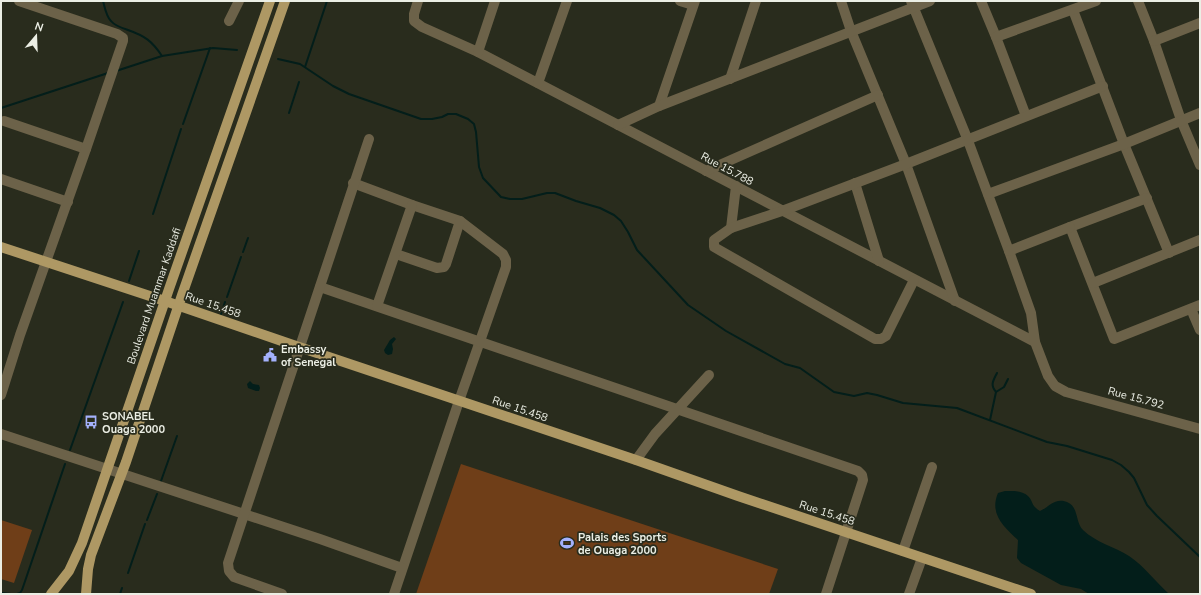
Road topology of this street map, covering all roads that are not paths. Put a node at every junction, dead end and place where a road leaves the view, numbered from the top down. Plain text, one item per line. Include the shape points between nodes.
1 (18, 1) edge
2 (239, 1) edge
3 (270, 1) edge
4 (285, 1) edge
5 (418, 1) edge
6 (496, 1) edge
7 (566, 1) edge
8 (680, 1) edge
9 (756, 1) edge
10 (840, 1) edge
11 (930, 1) edge
12 (981, 1) edge
13 (1096, 1) edge
14 (1138, 1) edge
15 (694, 3) edge
16 (912, 4) edge
17 (1073, 10) junction
18 (229, 20) dead end
19 (1200, 23) edge
20 (851, 31) junction
21 (996, 37) junction
22 (1154, 41) junction
23 (478, 52) junction
24 (730, 79) junction
25 (538, 83) junction
26 (1103, 86) junction
27 (878, 95) junction
28 (659, 106) junction
29 (1200, 113) edge
30 (1026, 116) junction
31 (1181, 120) junction
32 (4, 121) dead end
33 (618, 125) junction
34 (968, 138) junction
35 (369, 139) dead end
36 (1124, 144) junction
37 (86, 149) junction
38 (906, 164) junction
39 (1200, 165) edge
40 (706, 171) junction
41 (1, 179) edge
42 (353, 183) junction
43 (855, 183) junction
44 (736, 186) junction
45 (988, 194) junction
46 (1147, 198) junction
47 (68, 202) junction
48 (412, 205) junction
49 (782, 211) junction
50 (460, 221) junction
51 (1070, 227) junction
52 (731, 228) junction
53 (1200, 240) edge
54 (1, 247) edge
55 (1009, 251) junction
56 (1169, 253) junction
57 (396, 254) junction
58 (879, 261) junction
59 (46, 262) junction
60 (914, 280) junction
61 (1093, 283) junction
62 (320, 287) junction
63 (165, 301) junction
64 (955, 301) junction
65 (178, 306) junction
66 (378, 306) junction
67 (1196, 307) edge
68 (1200, 330) edge
69 (480, 341) junction
70 (1035, 342) junction
71 (299, 347) junction
72 (709, 375) dead end
73 (1, 395) edge
74 (459, 401) junction
75 (677, 408) junction
76 (1200, 429) edge
77 (1, 434) edge
78 (636, 460) junction
79 (932, 467) dead end
80 (107, 469) junction
81 (121, 474) junction
82 (244, 513) junction
83 (846, 532) junction
84 (903, 552) junction
85 (922, 558) junction
86 (402, 568) junction
87 (51, 594) edge
88 (86, 594) edge
89 (282, 594) edge
90 (394, 594) edge
91 (826, 594) edge
92 (909, 594) edge
93 (1031, 594) edge

1 - 37 street via 116,34 123,39
2 - 18 street
3 - 63 main road, Boulevard Muammar Kaddafi
4 - 65 main road
5 - 23 street, Rue 15.788 via 414,21
6 - 23 street
7 - 25 street
8 - 15 street
9 - 24 street
10 - 20 street
11 - 16 street
12 - 21 street
13 - 17 street
14 - 22 street
15 - 28 street
16 - 20 street
16 - 34 street
17 - 21 street
17 - 26 street
19 - 22 street
20 - 24 street
20 - 27 street
21 - 30 street
22 - 31 street
23 - 25 street, Rue 15.788
24 - 28 street
25 - 33 street, Rue 15.788
26 - 30 street
26 - 36 street
27 - 38 street
27 - 40 street
28 - 33 street
29 - 31 street
30 - 34 street
31 - 36 street
31 - 39 street
32 - 37 street
33 - 40 street, Rue 15.788
34 - 38 street
34 - 45 street
35 - 42 street
36 - 45 street
36 - 46 street
37 - 47 street
38 - 43 street
38 - 64 street
40 - 44 street, Rue 15.788
41 - 47 street
42 - 48 street
42 - 62 street
43 - 49 street
43 - 58 street
44 - 49 street, Rue 15.788
44 - 52 street
45 - 55 street
46 - 51 street
46 - 56 street
47 - 59 street
48 - 50 street
48 - 57 street
49 - 52 street
49 - 58 street, Rue 15.788
50 - 57 street via 444,267 437,268
50 - 69 street via 503,254 506,260 506,268
51 - 55 street
51 - 61 street
52 - 60 street via 714,240 714,248 874,339 886,336
53 - 56 street
54 - 59 main road, Rue 15.458
55 - 70 street via 1031,313
56 - 61 street
57 - 66 street
58 - 60 street, Rue 15.788
59 - 63 main road, Rue 15.458
59 - 73 street
60 - 64 street, Rue 15.788
61 - 67 street via 1114,339
62 - 66 street
62 - 71 street
63 - 65 main road, Rue 15.458
63 - 80 main road, Boulevard Muammar Kaddafi
64 - 70 street, Rue 15.788
65 - 71 main road, Rue 15.458
65 - 81 main road
66 - 69 street
67 - 68 street
69 - 74 street
69 - 75 street
70 - 76 street, Rue 15.792 via 1048,376 1055,386 1066,392
71 - 74 main road, Rue 15.458
71 - 82 street
72 - 75 street
74 - 78 main road, Rue 15.458
74 - 86 street
75 - 78 street
75 - 83 street via 858,471 863,480
77 - 80 street
78 - 83 main road, Rue 15.458
79 - 84 street
80 - 81 street
80 - 87 main road, Boulevard Muammar Kaddafi via 75,561
81 - 82 street
81 - 88 main road via 91,555
82 - 86 street
82 - 89 street via 228,563 229,571 234,577
83 - 84 main road, Rue 15.458
83 - 91 street
84 - 85 main road, Rue 15.458
85 - 92 street
85 - 93 main road, Rue 15.458
86 - 90 street

